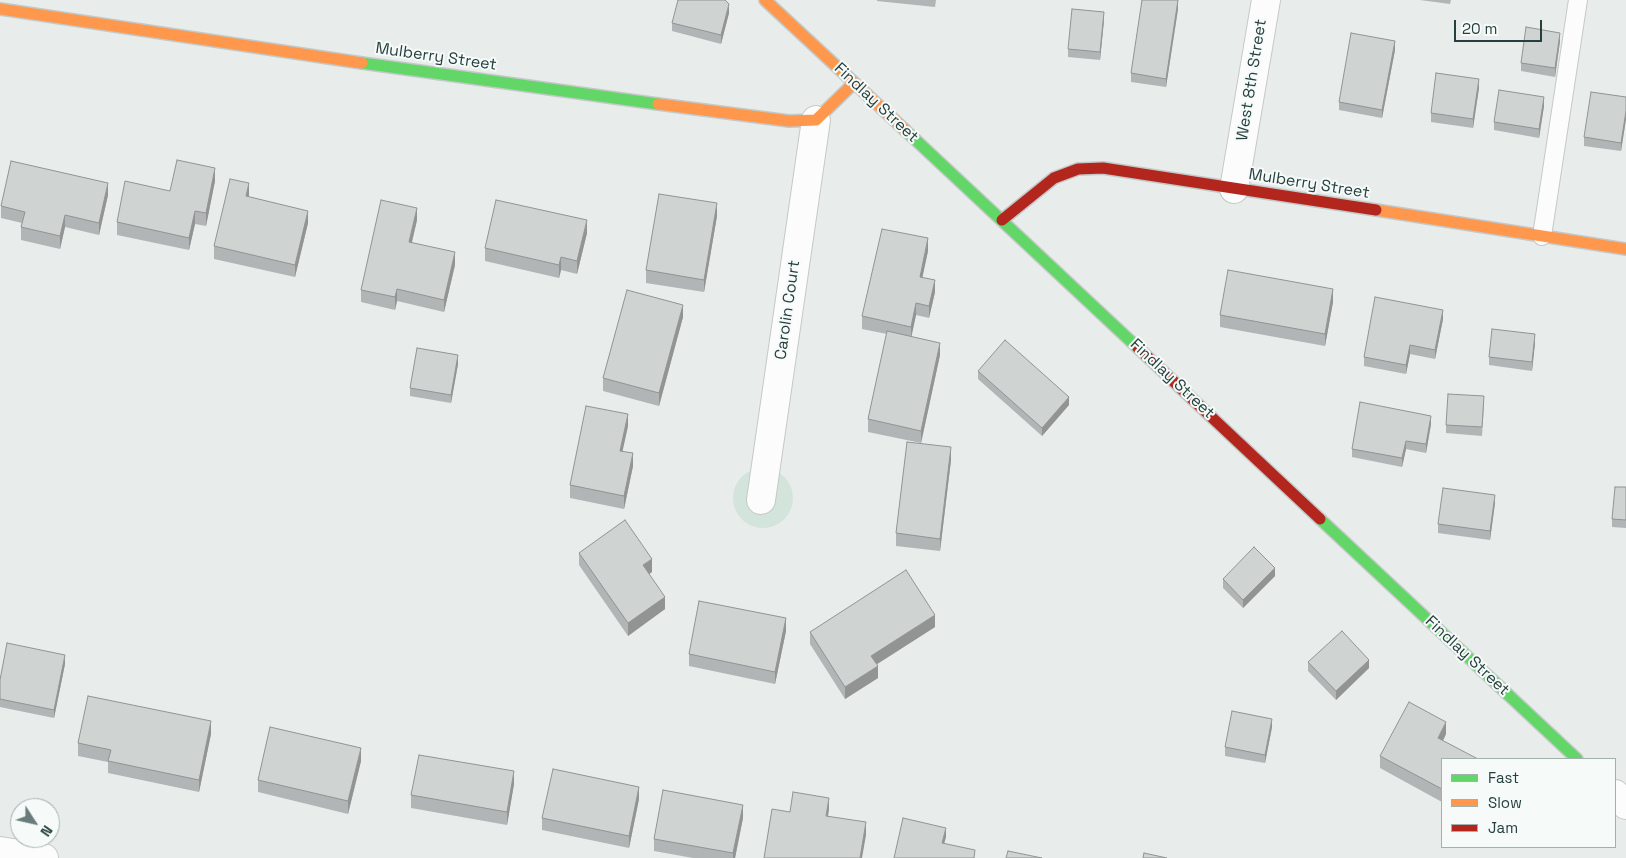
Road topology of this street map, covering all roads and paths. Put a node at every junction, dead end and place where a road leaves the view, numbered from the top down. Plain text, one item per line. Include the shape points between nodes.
1 (765, 0) edge
2 (1266, 0) edge
3 (1578, 0) edge
4 (0, 10) edge
5 (854, 83) junction
6 (816, 120) junction
7 (1234, 189) junction
8 (1002, 220) junction
9 (1542, 236) junction
10 (1626, 248) edge
11 (761, 500) dead end
12 (1576, 758) edge
13 (1616, 795) edge
14 (1626, 805) edge
15 (0, 851) edge
16 (44, 858) edge

1 - 5 street, Findlay Street
2 - 7 street, West 8th Street
3 - 9 lane
4 - 6 street, Mulberry Street via 554,90 789,121
5 - 6 street
5 - 8 street, Findlay Street
6 - 11 street, Carolin Court
7 - 8 street, Mulberry Street via 1104,168 1078,169 1054,178
7 - 9 street, Mulberry Street
8 - 12 street, Findlay Street
9 - 10 street, Mulberry Street
13 - 14 street
15 - 16 street

